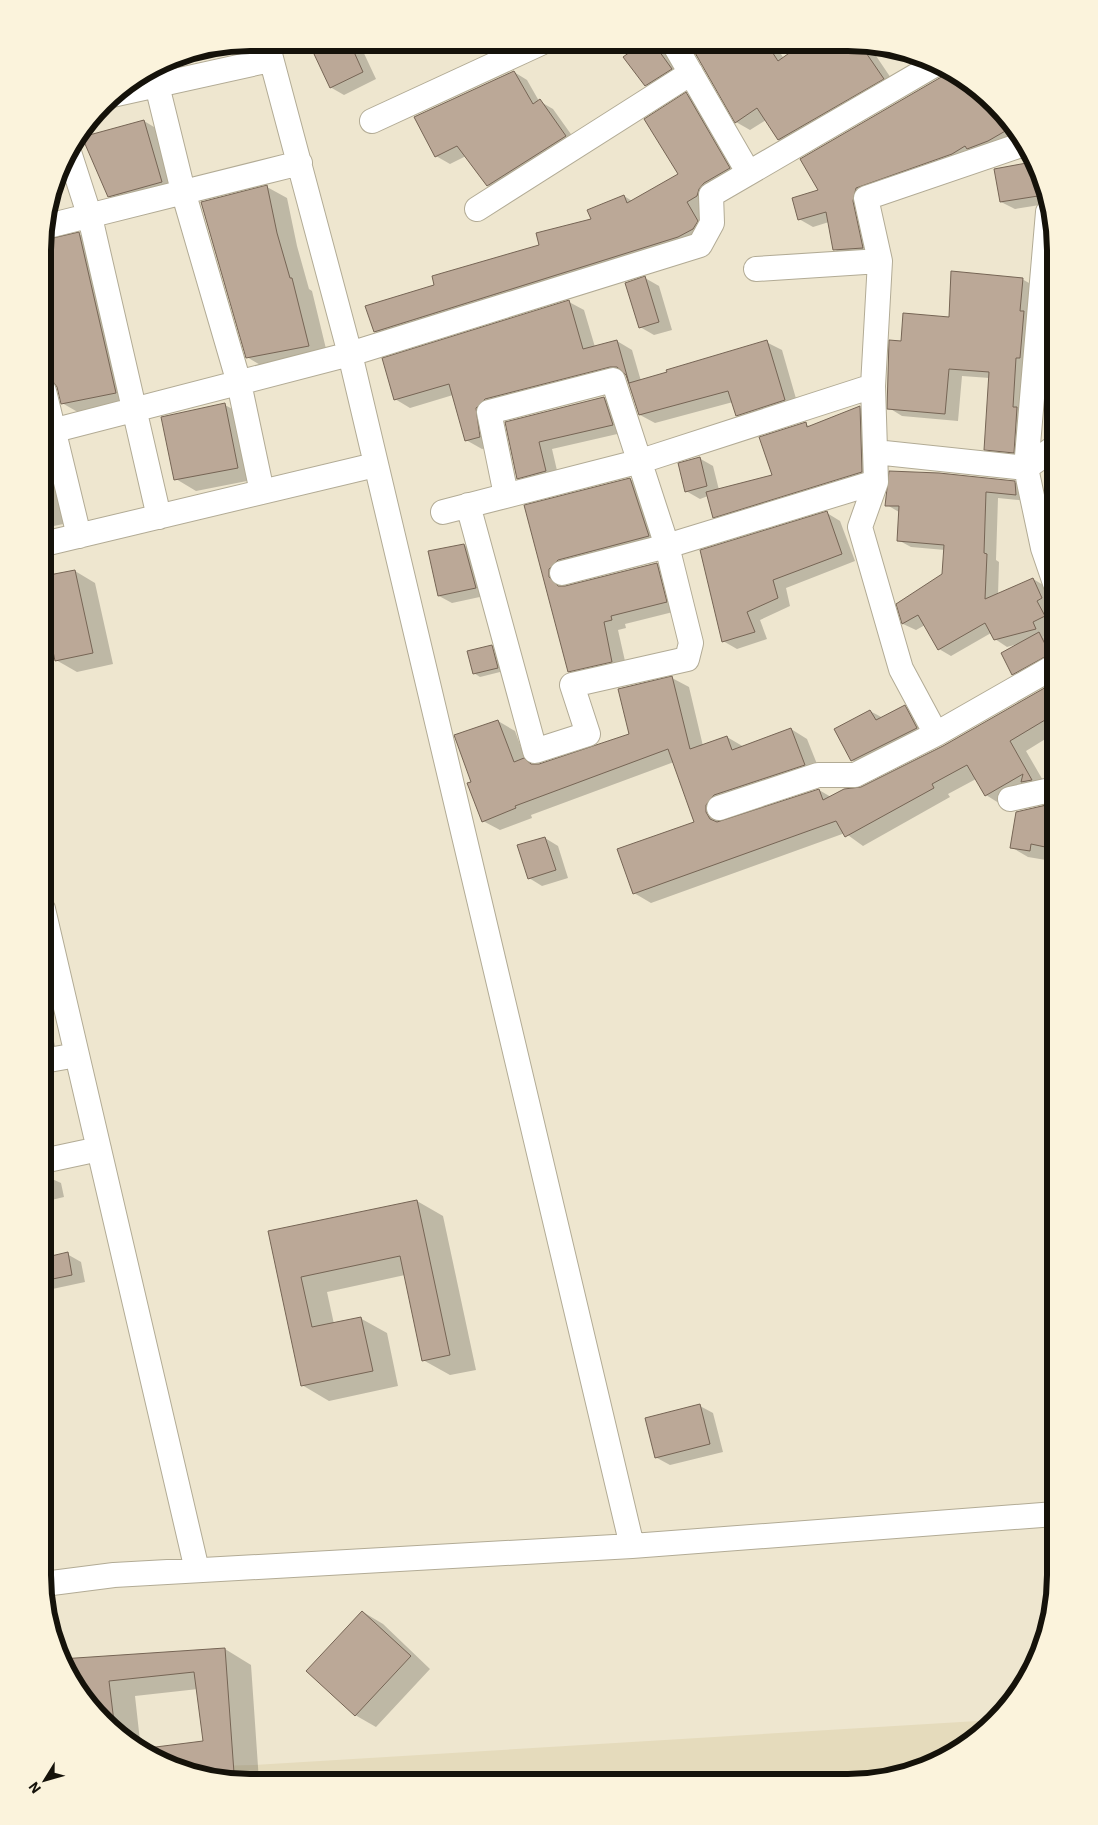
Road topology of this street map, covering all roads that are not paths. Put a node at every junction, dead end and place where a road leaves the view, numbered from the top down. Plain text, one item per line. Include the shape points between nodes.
1 (269, 51) edge
2 (524, 51) edge
3 (678, 51) edge
4 (929, 68) edge
5 (691, 73) junction
6 (155, 77) edge
7 (372, 121) dead end
8 (1017, 146) edge
9 (72, 162) edge
10 (300, 162) junction
11 (748, 172) junction
12 (183, 191) junction
13 (477, 209) dead end
14 (90, 217) junction
15 (53, 225) edge
16 (1046, 236) edge
17 (880, 261) junction
18 (756, 269) dead end
19 (350, 354) junction
20 (239, 383) junction
21 (873, 386) junction
22 (135, 410) junction
23 (51, 432) edge
24 (51, 435) edge
25 (875, 452) junction
26 (1047, 453) edge
27 (641, 461) junction
28 (375, 465) junction
29 (1026, 468) junction
30 (876, 482) junction
31 (262, 492) junction
32 (506, 495) junction
33 (468, 505) junction
34 (443, 512) dead end
35 (159, 517) junction
36 (80, 536) junction
37 (51, 542) edge
38 (668, 546) junction
39 (1047, 558) edge
40 (562, 573) dead end
41 (1047, 671) edge
42 (936, 734) junction
43 (1047, 791) edge
44 (1010, 799) dead end
45 (719, 808) dead end
46 (51, 943) edge
47 (77, 1055) junction
48 (51, 1060) edge
49 (99, 1149) junction
50 (51, 1159) edge
51 (1047, 1515) edge
52 (632, 1546) junction
53 (197, 1570) junction
54 (52, 1583) edge

1 - 6 street
1 - 10 street
2 - 7 street
3 - 5 street
4 - 11 street
5 - 11 street
5 - 13 street
6 - 12 street
8 - 17 street via 866,198
9 - 14 street
10 - 12 street
10 - 19 street
11 - 19 street via 711,195 712,223 700,245
12 - 14 street
12 - 20 street
14 - 15 street
14 - 22 street
16 - 29 street
17 - 18 street
17 - 21 street
19 - 20 street
19 - 28 street
20 - 22 street
20 - 31 street
21 - 25 street
21 - 27 street
22 - 23 street
22 - 35 street
24 - 36 street
25 - 29 street
25 - 30 street
26 - 29 street
27 - 32 street
27 - 32 street via 616,383 610,380 488,412
27 - 38 street
28 - 31 street
28 - 52 street
29 - 39 street
30 - 38 street
30 - 42 street via 860,527 901,669
31 - 35 street
32 - 33 street
33 - 34 street
33 - 38 street via 535,751 588,734 572,685 687,659 691,644
35 - 36 street
36 - 37 street
38 - 40 street
41 - 42 street
42 - 45 street via 855,775 818,775
43 - 44 street
46 - 47 street
47 - 48 street
47 - 49 street
49 - 50 street
49 - 53 street
51 - 52 street
52 - 53 street
53 - 54 street

